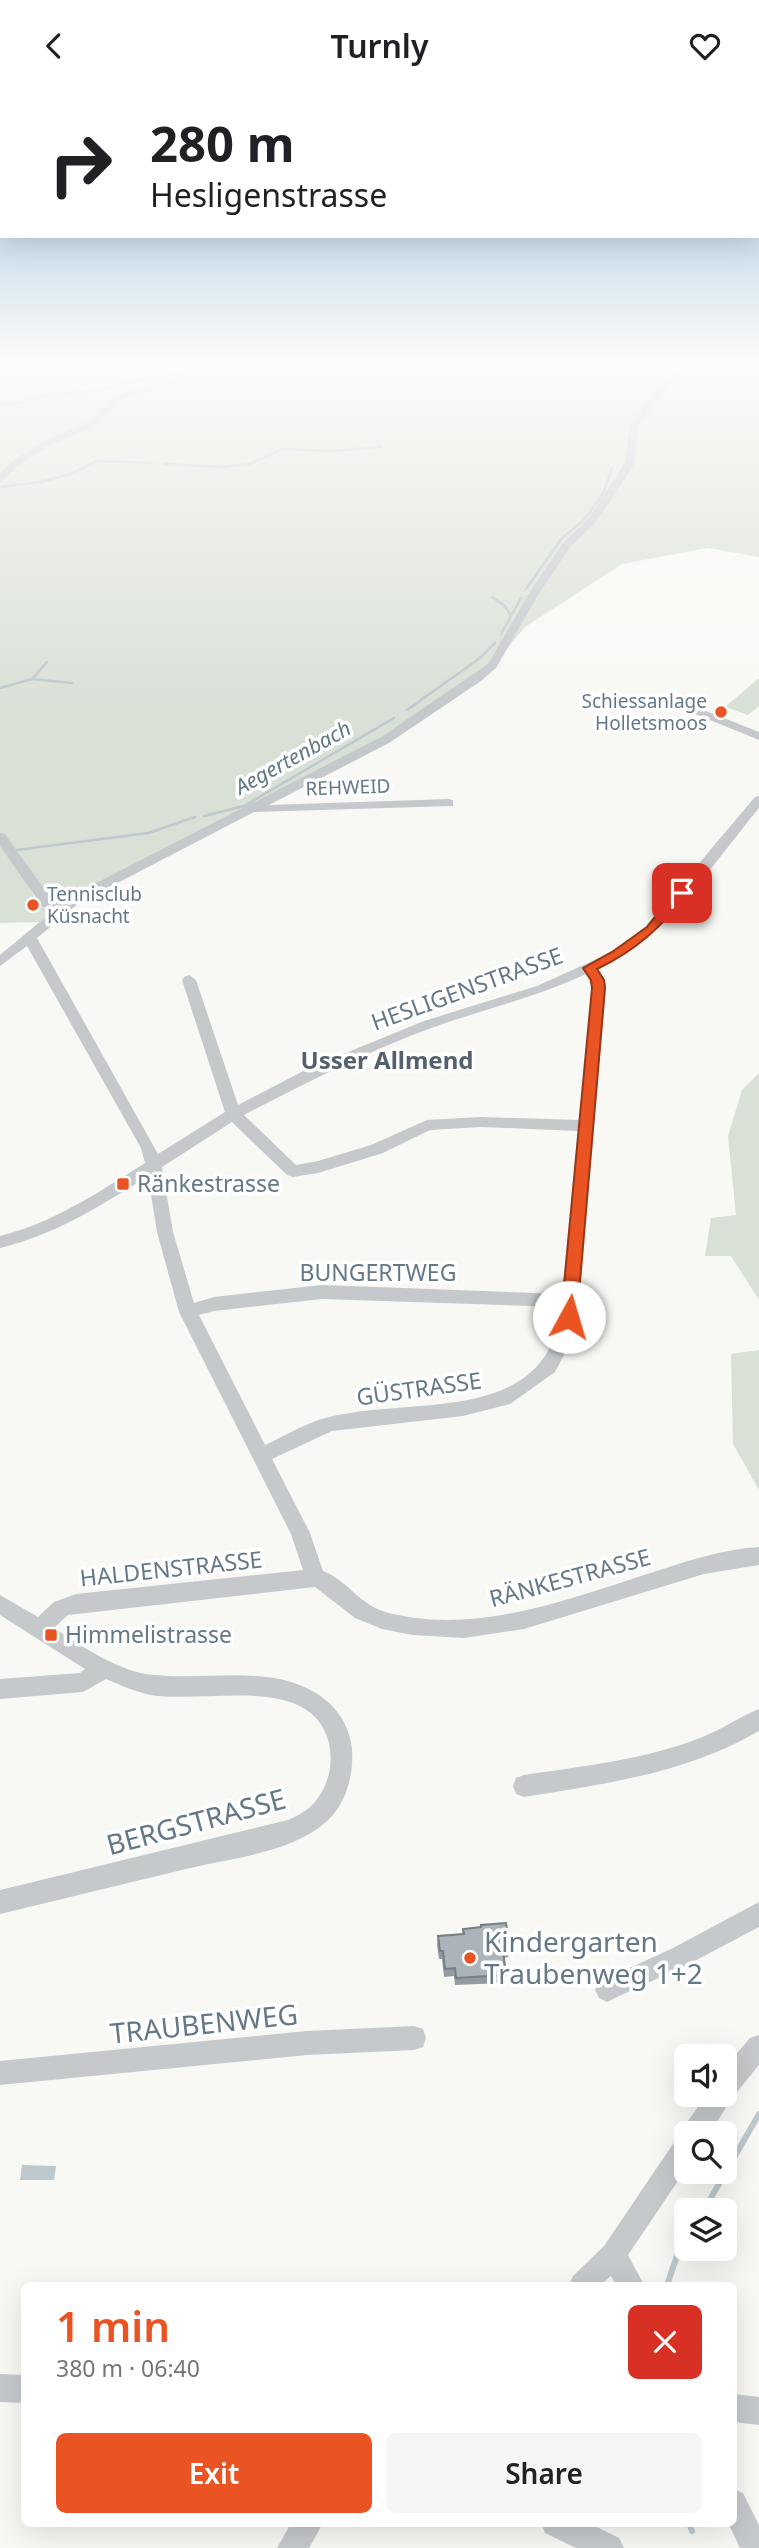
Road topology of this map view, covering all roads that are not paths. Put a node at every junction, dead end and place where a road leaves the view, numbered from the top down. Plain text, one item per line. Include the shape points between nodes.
1 (620, 479) edge
2 (692, 709) dead end
3 (759, 736) edge
4 (759, 800) edge
5 (449, 803) dead end
6 (249, 810) junction
7 (0, 837) edge
8 (61, 910) junction
9 (29, 937) junction
10 (0, 962) edge
11 (589, 968) junction
12 (189, 979) dead end
13 (233, 1114) junction
14 (588, 1126) junction
15 (154, 1163) junction
16 (0, 1242) edge
17 (570, 1301) junction
18 (188, 1313) junction
19 (263, 1455) junction
20 (759, 1556) edge
21 (316, 1578) junction
22 (0, 1604) edge
23 (40, 1628) junction
24 (105, 1668) junction
25 (0, 1689) edge
26 (759, 1719) edge
27 (524, 1786) dead end
28 (0, 1902) edge
29 (759, 1914) edge
30 (607, 1990) dead end
31 (414, 2038) dead end
32 (759, 2047) edge
33 (737, 2071) edge
34 (0, 2073) edge
35 (674, 2165) edge
36 (613, 2255) junction
37 (585, 2282) edge
38 (629, 2282) edge
39 (0, 2388) edge
40 (21, 2389) edge
41 (737, 2408) edge
42 (759, 2411) edge
43 (737, 2512) edge
44 (306, 2527) edge
45 (564, 2527) edge
46 (292, 2548) edge
47 (609, 2548) edge
48 (754, 2548) edge

1 - 6 street via 593,520 567,544 492,666 477,680 385,740
2 - 3 street
4 - 11 street, HESLIGENSTRASSE via 651,929 617,955
5 - 6 street, REHWEID
6 - 8 street
7 - 8 street via 47,903
8 - 9 street
9 - 10 street
9 - 15 street
11 - 13 street, HESLIGENSTRASSE via 353,1055
11 - 14 street, GÜSTRASSE via 599,988
12 - 13 street
13 - 14 street via 293,1171 377,1149 427,1125
13 - 15 street, HESLIGENSTRASSE
14 - 17 street, GÜSTRASSE
15 - 16 street, HESLIGENSTRASSE via 94,1203 28,1235
15 - 18 street via 165,1232
17 - 18 street, BUNGERTWEG via 322,1292 214,1304
17 - 19 street, GÜSTRASSE via 568,1332 549,1367 504,1399 463,1409 330,1424
18 - 19 street
19 - 21 street
20 - 21 street, RÄNKESTRASSE via 727,1559 512,1622 460,1629 387,1622 352,1606
21 - 23 street, HALDENSTRASSE via 76,1603 54,1613
22 - 23 street, BERGSTRASSE
23 - 24 street, BERGSTRASSE
24 - 25 street via 83,1682
24 - 28 street, BERGSTRASSE via 152,1685 269,1689 302,1696 332,1720 339,1735 343,1769 338,1785 330,1802 313,1819 277,1836
26 - 27 street via 722,1741 641,1767
29 - 30 street
31 - 34 street, TRAUBENWEG via 307,2043
32 - 33 street
35 - 36 street
36 - 37 street
36 - 38 street
39 - 40 street
41 - 42 street
43 - 48 street
44 - 46 street
45 - 47 street

